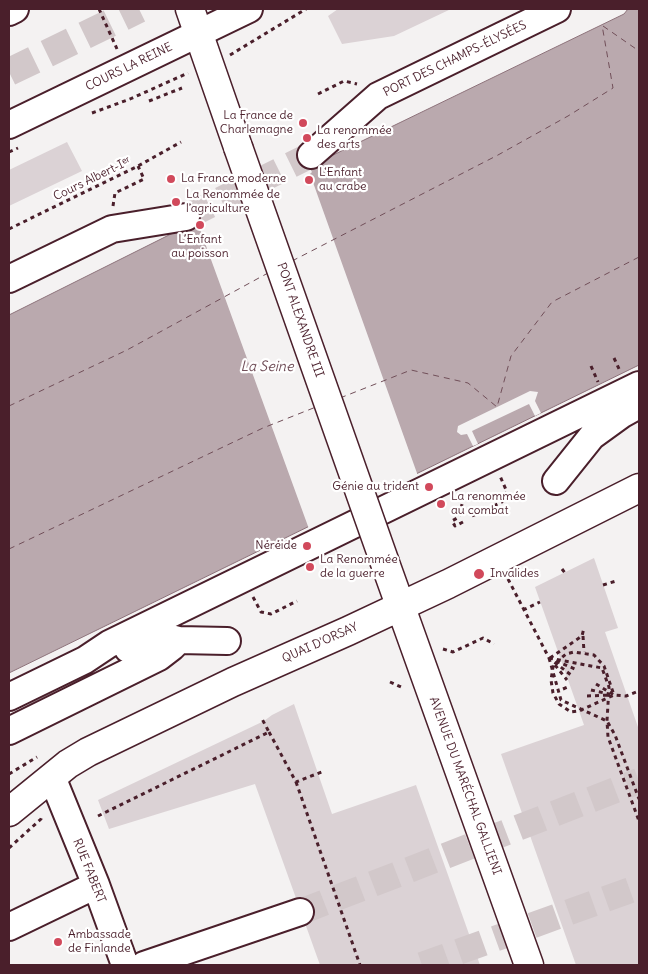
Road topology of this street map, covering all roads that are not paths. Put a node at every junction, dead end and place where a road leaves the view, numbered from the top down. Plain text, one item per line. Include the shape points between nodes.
1 (15, 9) edge
2 (190, 9) edge
3 (249, 9) edge
4 (557, 9) edge
5 (9, 12) edge
6 (198, 34) junction
7 (9, 125) edge
8 (311, 155) tunnel mouth
9 (186, 216) tunnel mouth
10 (9, 279) edge
11 (631, 380) edge
12 (639, 405) edge
13 (556, 481) dead end
14 (639, 488) edge
15 (401, 606) junction
16 (178, 640) junction
17 (227, 641) dead end
18 (84, 660) junction
19 (9, 698) edge
20 (9, 731) edge
21 (52, 777) junction
22 (9, 812) edge
23 (96, 885) junction
24 (300, 912) tunnel mouth
25 (9, 927) edge
26 (124, 965) edge
27 (144, 965) edge
28 (529, 965) edge

1 - 5 street
2 - 6 main road, PONT ALEXANDRE III
3 - 6 street, COURS LA REINE
4 - 8 street, PORT DES CHAMPS-ÉLYSÉES via 378,96
6 - 7 street, COURS LA REINE
6 - 15 main road, PONT ALEXANDRE III, bridge
9 - 10 street via 112,229
11 - 18 street via 108,644
12 - 13 street via 592,436
14 - 15 main road, QUAI D'ORSAY
15 - 21 main road, QUAI D'ORSAY via 105,744 68,764
15 - 28 main road, AVENUE DU MARÉCHAL GALLIENI
16 - 17 street
16 - 18 street via 155,639 115,655
16 - 20 street via 159,657
18 - 19 street
21 - 22 main road, QUAI D'ORSAY
21 - 23 street, RUE FABERT
23 - 25 street
23 - 26 street, RUE FABERT
24 - 27 street

